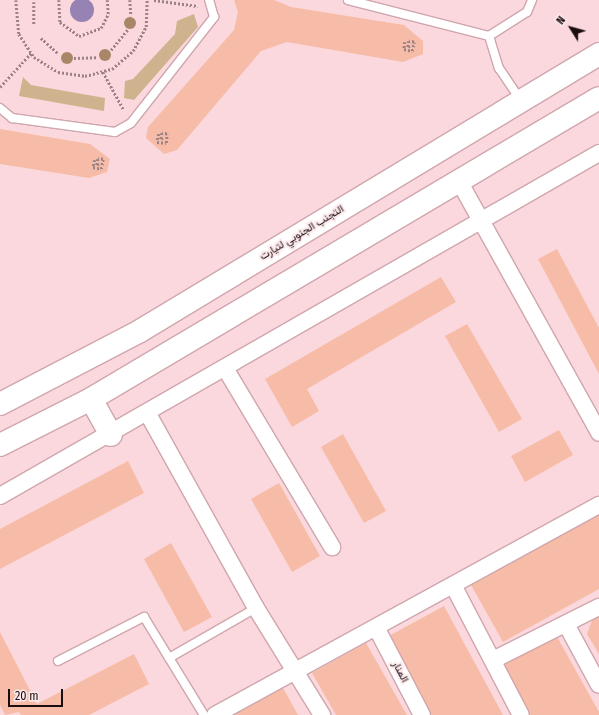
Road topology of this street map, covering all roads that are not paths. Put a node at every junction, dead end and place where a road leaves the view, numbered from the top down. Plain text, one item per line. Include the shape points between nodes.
1 (348, 0) edge
2 (532, 0) edge
3 (210, 4) edge
4 (488, 36) junction
5 (599, 54) edge
6 (599, 98) edge
7 (521, 101) junction
8 (0, 108) edge
9 (598, 157) edge
10 (459, 181) junction
11 (483, 220) junction
12 (225, 368) junction
13 (91, 399) junction
14 (0, 404) edge
15 (148, 414) junction
16 (599, 433) edge
17 (111, 435) junction
18 (0, 445) edge
19 (0, 496) edge
20 (599, 505) edge
21 (332, 547) dead end
22 (454, 587) junction
23 (599, 607) edge
24 (256, 608) junction
25 (566, 624) junction
26 (377, 629) junction
27 (169, 658) junction
28 (493, 660) junction
29 (58, 661) dead end
30 (296, 672) junction
31 (599, 685) edge
32 (204, 715) edge
33 (215, 715) edge
34 (322, 715) edge
35 (422, 715) edge
36 (521, 715) edge

1 - 4 lane
2 - 4 lane via 526,12
3 - 8 lane via 214,17 131,123 115,132 12,118
4 - 7 lane via 499,68
5 - 7 highway, التجنب الجنوبي لتيارت
6 - 10 highway
7 - 14 highway, التجنب الجنوبي لتيارت via 140,330
9 - 11 street
10 - 11 street
10 - 13 highway
11 - 12 street
11 - 16 street
12 - 15 street
12 - 21 street
13 - 17 highway
13 - 18 highway
15 - 17 street
15 - 24 street
17 - 19 street
20 - 22 street
22 - 26 street
22 - 28 street
23 - 25 street
24 - 27 lane
24 - 30 street
25 - 28 street
25 - 31 street
26 - 30 street
26 - 35 street, المنار
27 - 29 lane via 144,617
27 - 32 lane
28 - 36 street
30 - 33 street
30 - 34 street

